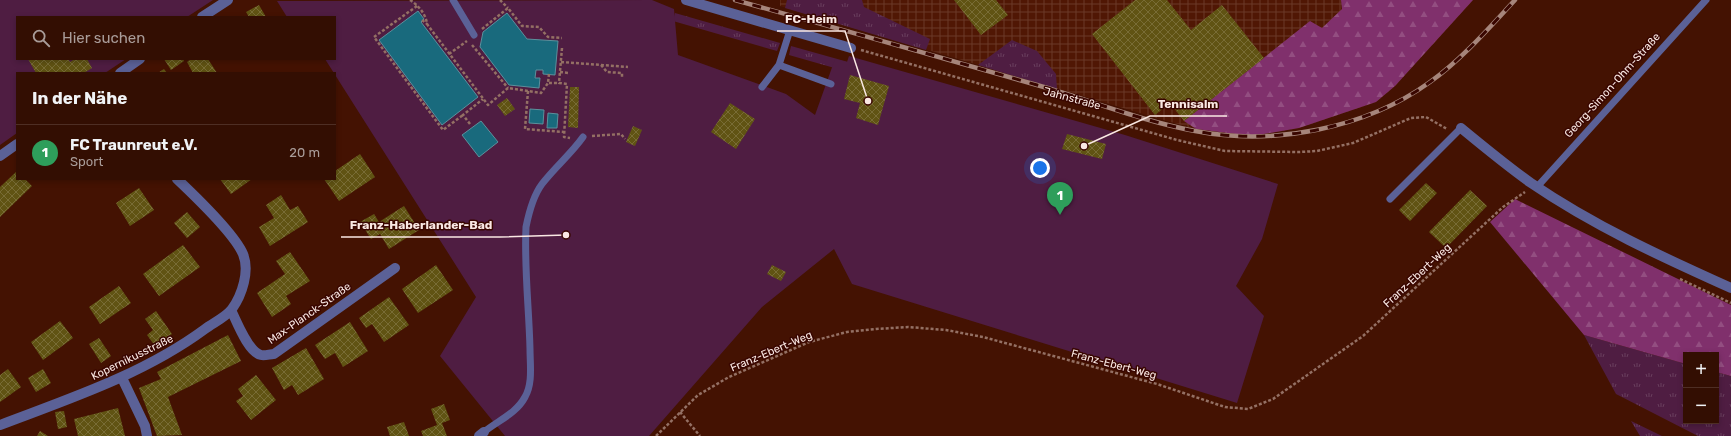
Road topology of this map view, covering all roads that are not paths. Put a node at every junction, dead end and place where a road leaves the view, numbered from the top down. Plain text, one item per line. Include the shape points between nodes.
1 (228, 0) edge
2 (453, 0) edge
3 (686, 0) edge
4 (1706, 0) edge
5 (204, 16) edge
6 (790, 30) junction
7 (474, 35) road end
8 (851, 48) road end
9 (139, 60) edge
10 (779, 65) junction
11 (121, 72) edge
12 (831, 84) dead end
13 (762, 87) dead end
14 (1461, 128) joint
15 (583, 137) road end
16 (16, 145) edge
17 (0, 156) edge
18 (178, 180) edge
19 (1537, 187) junction
20 (1390, 199) dead end
21 (395, 268) dead end
22 (1731, 288) edge
23 (231, 310) junction
24 (122, 378) junction
25 (0, 425) edge
26 (482, 434) edge
27 (147, 436) edge

1 - 5 street
2 - 7 lane
3 - 6 street
4 - 19 lane, Georg-Simon-Ohm-Straße
6 - 8 street
6 - 10 lane
9 - 11 street
10 - 12 lane
10 - 13 lane
14 - 19 street
14 - 20 lane
15 - 26 lane via 536,193 526,226 529,386 519,406
16 - 17 street
18 - 23 street, Kopernikusstraße via 236,242 243,255 246,269 243,285
19 - 22 street via 1623,238
21 - 23 street, Max-Planck-Straße via 274,354 262,355 255,352
23 - 24 street, Kopernikusstraße via 179,348
24 - 25 street, Kopernikusstraße
24 - 27 street via 140,414

